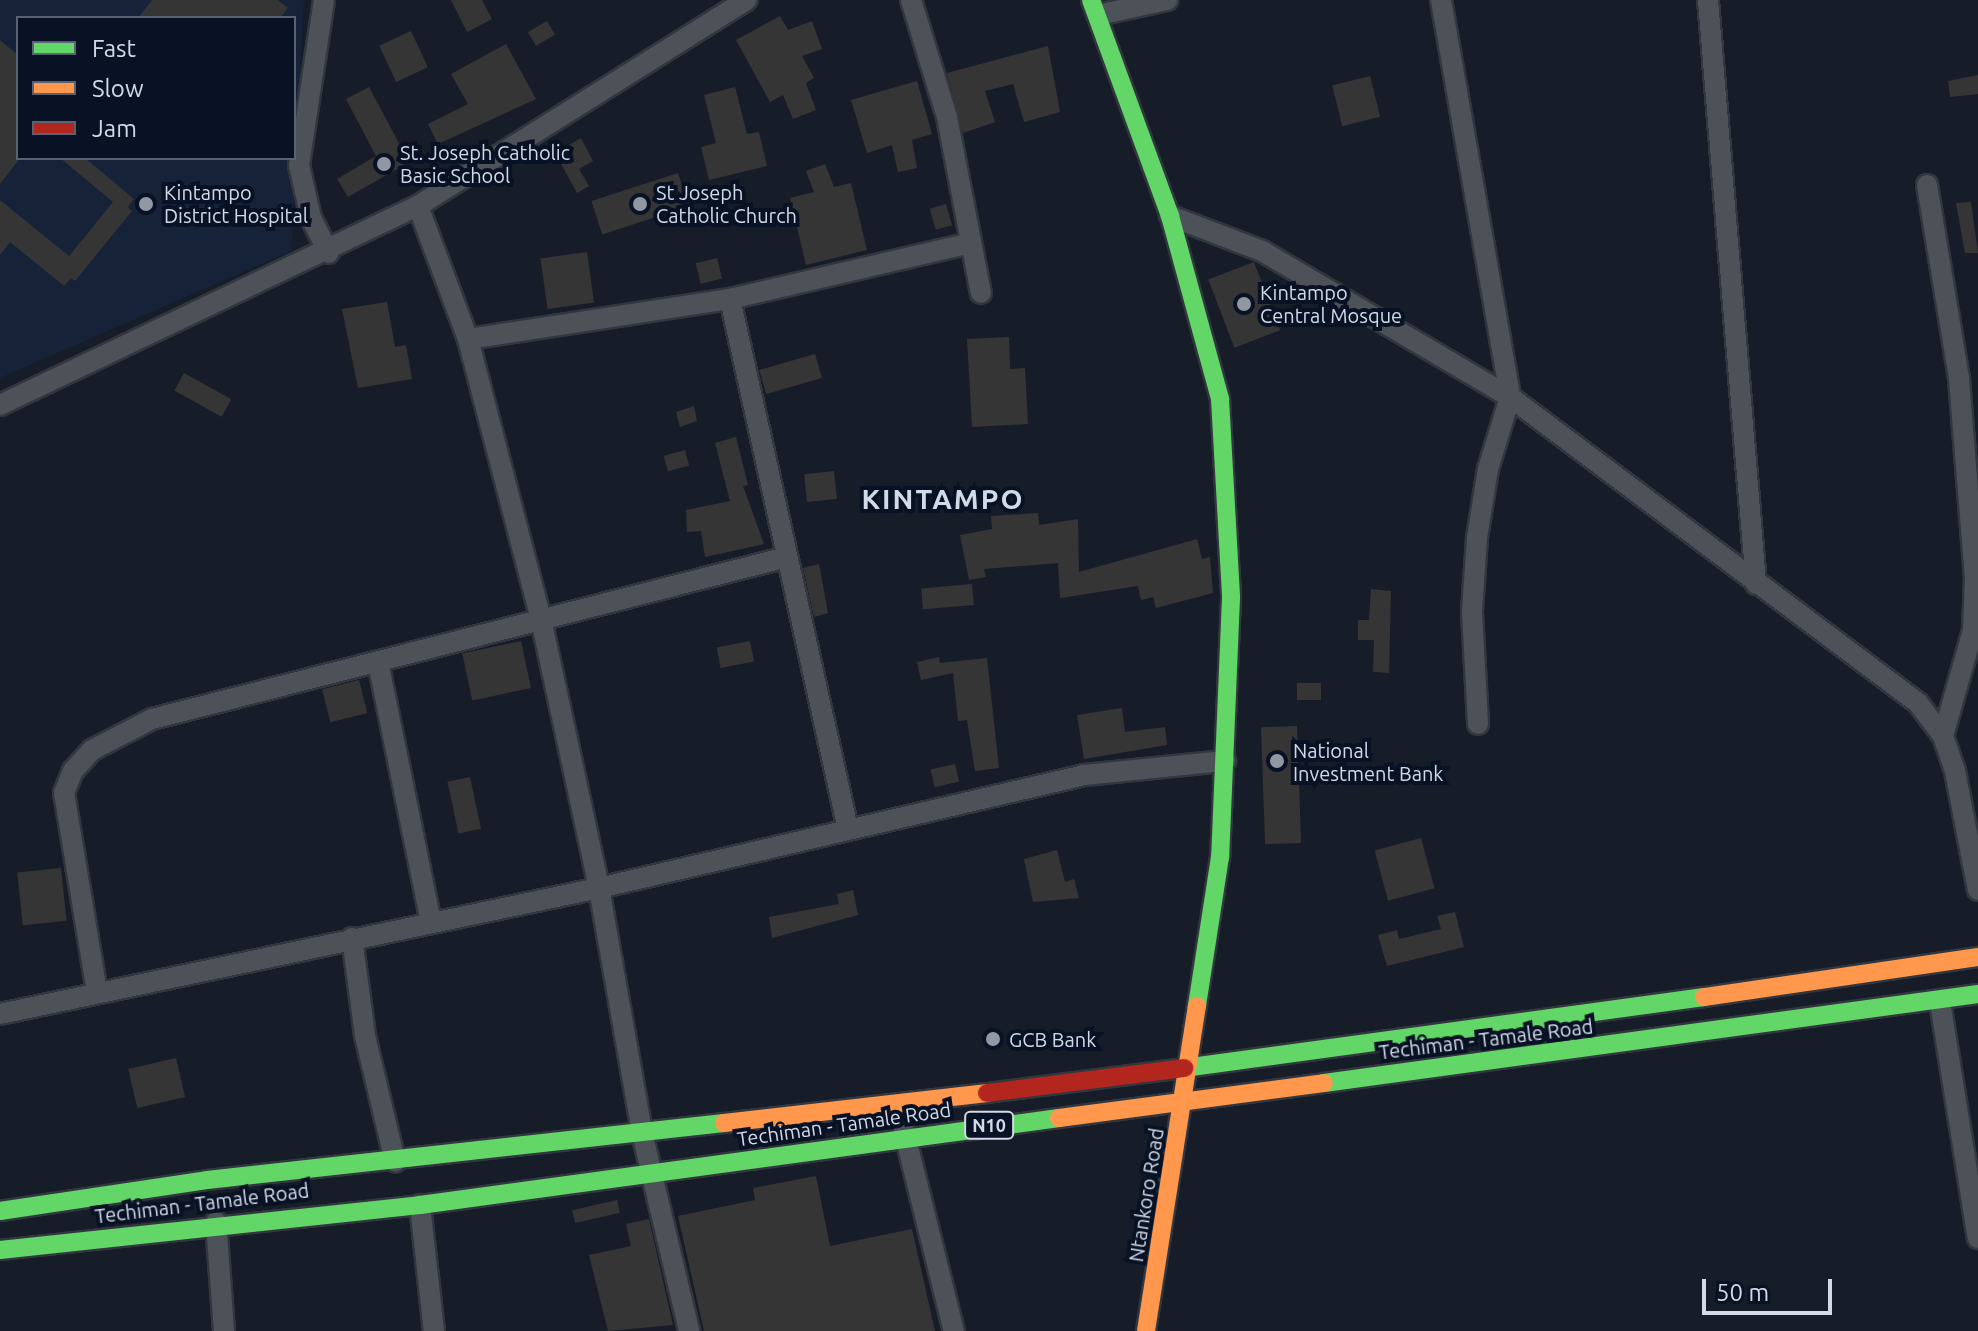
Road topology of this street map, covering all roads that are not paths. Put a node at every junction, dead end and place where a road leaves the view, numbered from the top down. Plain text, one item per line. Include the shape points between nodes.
1 (324, 0) edge
2 (747, 0) edge
3 (911, 0) edge
4 (1167, 0) edge
5 (1441, 0) edge
6 (1708, 0) edge
7 (1095, 7) edge
8 (1927, 185) dead end
9 (418, 206) junction
10 (1170, 216) junction
11 (971, 243) junction
12 (329, 253) junction
13 (981, 293) dead end
14 (730, 299) junction
15 (468, 339) junction
16 (1510, 397) junction
17 (0, 405) edge
18 (787, 557) junction
19 (1756, 584) junction
20 (542, 624) junction
21 (378, 662) junction
22 (1478, 724) dead end
23 (1943, 736) junction
24 (1225, 761) junction
25 (848, 829) junction
26 (599, 888) junction
27 (1978, 890) edge
28 (431, 922) junction
29 (352, 938) junction
30 (1978, 957) edge
31 (1935, 964) junction
32 (97, 992) junction
33 (1978, 994) edge
34 (1940, 1002) junction
35 (0, 1014) edge
36 (1187, 1065) junction
37 (1184, 1099) junction
38 (897, 1104) junction
39 (780, 1117) junction
40 (642, 1133) junction
41 (906, 1140) junction
42 (789, 1155) junction
43 (395, 1161) junction
44 (651, 1172) junction
45 (420, 1205) junction
46 (0, 1211) edge
47 (216, 1222) junction
48 (1978, 1238) edge
49 (0, 1250) edge
50 (224, 1331) edge
51 (434, 1331) edge
52 (689, 1331) edge
53 (954, 1331) edge
54 (1146, 1331) edge

1 - 12 street via 299,165 306,204
2 - 9 street
3 - 11 street via 947,117
4 - 7 street
5 - 16 street
6 - 19 street
7 - 10 main road, Ntankoro Road
8 - 23 street via 1959,379 1975,577 1973,630
9 - 12 street
9 - 15 street
10 - 16 street via 1262,251
10 - 24 main road, Ntankoro Road via 1220,399 1231,598
11 - 13 street
11 - 14 street
12 - 17 street
14 - 15 street
14 - 18 street
15 - 20 street
16 - 19 street
16 - 22 street via 1488,469 1477,538 1472,612
18 - 20 street
18 - 25 street
19 - 23 street via 1918,703
20 - 21 street
20 - 26 street
21 - 28 street
21 - 32 street via 152,719 92,750 73,771 64,793 69,843
23 - 27 street
24 - 25 street via 1084,775
24 - 36 main road, Ntankoro Road via 1220,857
25 - 26 street
26 - 28 street
26 - 40 street
28 - 29 street
29 - 32 street
29 - 43 street via 365,1036
30 - 31 main road, Techiman - Tamale Road / N10
31 - 34 main road
31 - 36 main road, Techiman - Tamale Road / N10
32 - 35 street
33 - 34 main road, Techiman - Tamale Road / N10
34 - 37 main road, Techiman - Tamale Road / N10
34 - 48 street
36 - 37 main road, Ntankoro Road
36 - 38 main road, Techiman - Tamale Road / N10
37 - 41 main road, Techiman - Tamale Road / N10
37 - 54 main road, Ntankoro Road
38 - 39 main road, Techiman - Tamale Road / N10
38 - 41 street
39 - 40 main road, Techiman - Tamale Road / N10
39 - 42 main road
40 - 43 main road, Techiman - Tamale Road / N10
40 - 44 street
41 - 42 main road, Techiman - Tamale Road / N10
41 - 53 street
42 - 44 main road, Techiman - Tamale Road / N10
43 - 46 main road, Techiman - Tamale Road / N10
44 - 45 main road, Techiman - Tamale Road / N10
44 - 52 street
45 - 47 main road, Techiman - Tamale Road / N10
45 - 51 street
47 - 49 main road, Techiman - Tamale Road / N10
47 - 50 street

